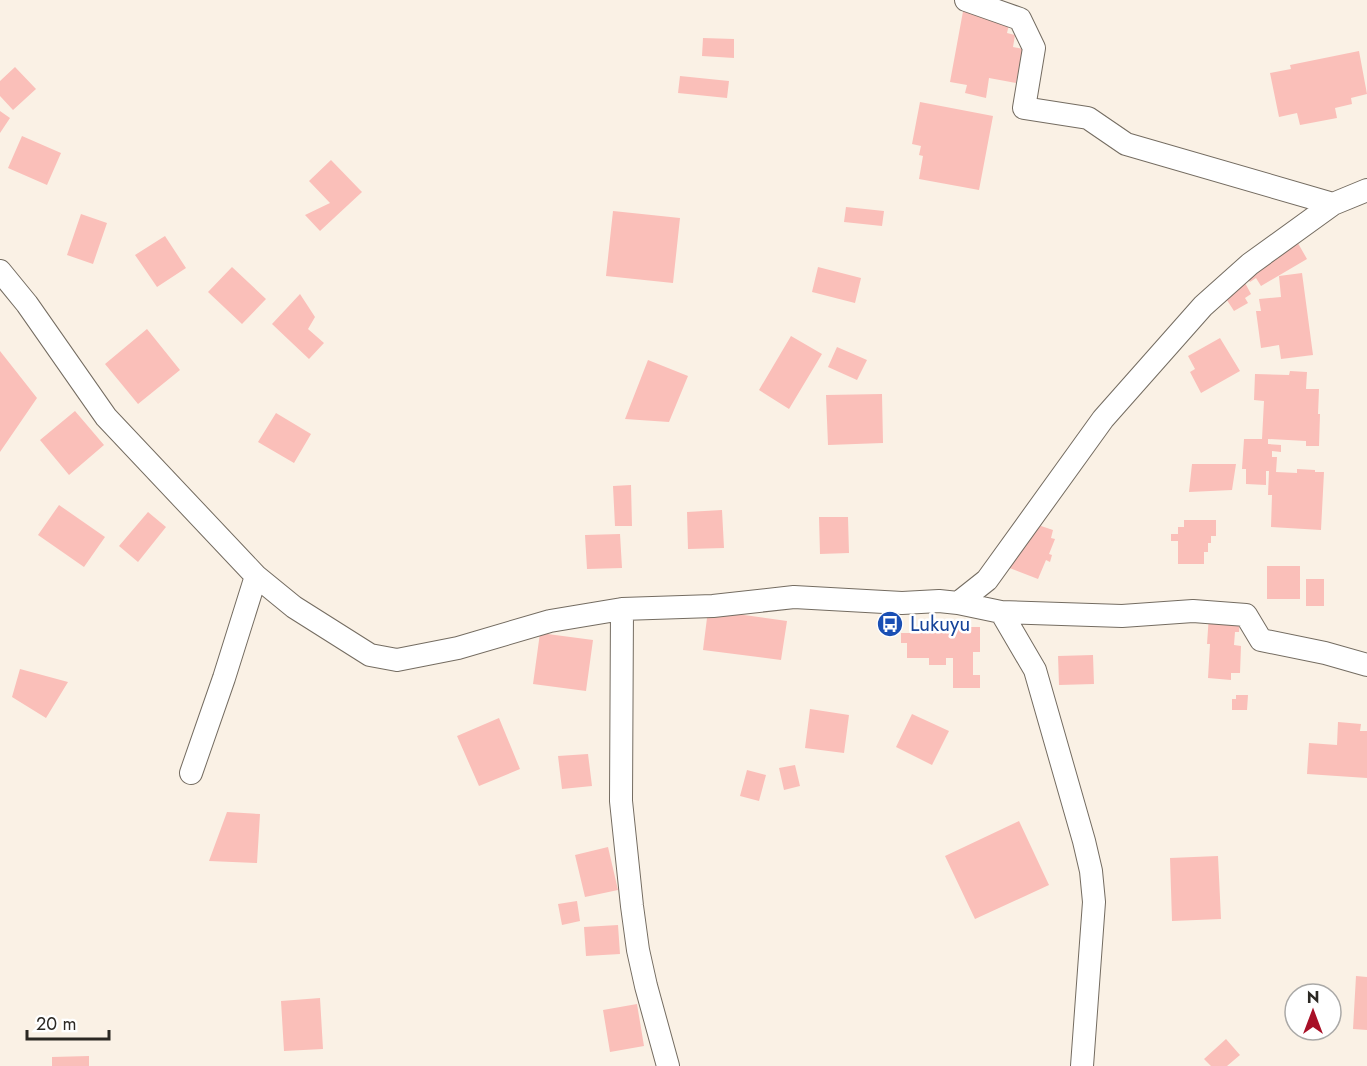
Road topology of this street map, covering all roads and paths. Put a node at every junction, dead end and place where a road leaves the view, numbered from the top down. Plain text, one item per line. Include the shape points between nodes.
1 (966, 0) edge
2 (1367, 190) edge
3 (1333, 204) junction
4 (0, 271) edge
5 (256, 576) junction
6 (958, 603) junction
7 (622, 609) junction
8 (1001, 612) junction
9 (1367, 665) edge
10 (191, 773) dead end
11 (668, 1066) edge
12 (1082, 1066) edge

1 - 3 street via 1020,19 1034,48 1024,108 1088,118 1126,144
2 - 3 street
3 - 6 street via 1250,264 1203,306 1103,419 987,580
4 - 5 street via 106,417
5 - 7 street via 294,607 370,655 397,660 458,648 550,621
5 - 10 street
6 - 7 street via 794,597 713,606
6 - 8 street
7 - 11 street via 621,801 638,950
8 - 9 street via 1122,616 1193,611 1246,615 1261,640
8 - 12 street via 1035,670 1091,871 1094,902

